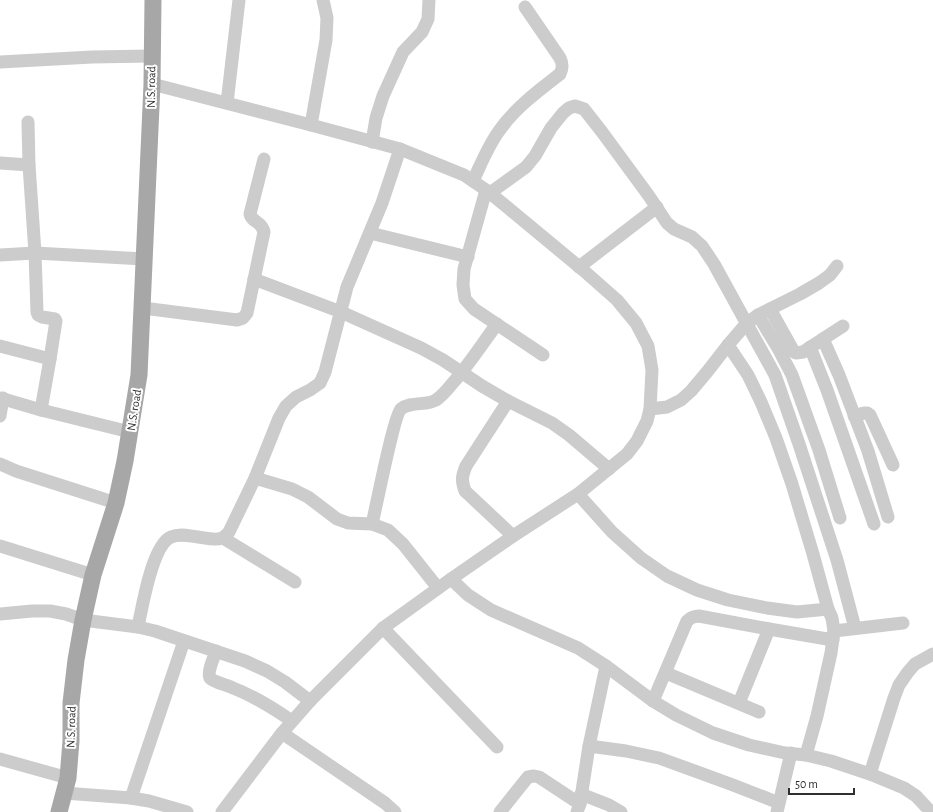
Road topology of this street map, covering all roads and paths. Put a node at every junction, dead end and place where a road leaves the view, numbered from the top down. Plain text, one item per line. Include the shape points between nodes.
1 (153, 0) edge
2 (239, 0) edge
3 (323, 0) edge
4 (429, 0) edge
5 (525, 7) dead end
6 (151, 56) junction
7 (0, 62) edge
8 (152, 84) junction
9 (227, 103) junction
10 (28, 122) dead end
11 (311, 125) junction
12 (372, 142) junction
13 (400, 150) junction
14 (264, 160) dead end
15 (0, 163) edge
16 (29, 164) junction
17 (473, 181) junction
18 (488, 192) junction
19 (657, 207) junction
20 (370, 233) junction
21 (35, 253) junction
22 (0, 255) edge
23 (468, 258) junction
24 (144, 259) junction
25 (837, 266) dead end
26 (579, 267) junction
27 (254, 279) junction
28 (143, 308) junction
29 (770, 309) junction
30 (341, 312) junction
31 (758, 315) junction
32 (497, 324) junction
33 (746, 324) junction
34 (843, 326) dead end
35 (823, 339) junction
36 (728, 345) junction
37 (0, 346) edge
38 (810, 347) junction
39 (543, 355) dead end
40 (50, 359) junction
41 (462, 373) junction
42 (1, 398) edge
43 (508, 401) junction
44 (650, 409) junction
45 (41, 410) junction
46 (0, 416) edge
47 (854, 416) junction
48 (130, 432) junction
49 (0, 464) edge
50 (893, 465) dead end
51 (609, 469) junction
52 (255, 478) junction
53 (578, 494) junction
54 (116, 503) junction
55 (888, 517) dead end
56 (840, 518) dead end
57 (372, 524) junction
58 (874, 524) dead end
59 (513, 536) junction
60 (223, 538) junction
61 (0, 546) edge
62 (93, 575) junction
63 (451, 579) junction
64 (295, 582) dead end
65 (438, 588) junction
66 (828, 609) junction
67 (0, 614) edge
68 (83, 620) junction
69 (903, 623) dead end
70 (138, 627) junction
71 (383, 628) junction
72 (855, 628) junction
73 (769, 629) junction
74 (833, 635) junction
75 (184, 641) junction
76 (216, 651) junction
77 (933, 654) edge
78 (606, 666) junction
79 (666, 673) junction
80 (310, 701) junction
81 (653, 701) junction
82 (739, 703) junction
83 (759, 712) dead end
84 (292, 721) junction
85 (282, 733) junction
86 (589, 746) junction
87 (498, 747) dead end
88 (791, 753) junction
89 (806, 755) junction
90 (0, 759) edge
91 (870, 774) junction
92 (66, 786) junction
93 (131, 798) junction
94 (579, 803) edge
95 (148, 807) edge
96 (778, 807) edge
97 (59, 812) edge
98 (187, 812) edge
99 (222, 812) edge
100 (395, 812) edge
101 (500, 812) edge
102 (621, 812) edge
103 (932, 812) edge

1 - 6 main road, N.S. road
2 - 9 street
3 - 11 street via 327,18 326,40
4 - 12 street via 428,19 422,32 403,52 383,96
5 - 17 street via 560,58 563,68 560,74 514,113 499,131
6 - 7 street
6 - 8 main road, N.S. road
8 - 9 street
8 - 24 main road, N.S. road
9 - 11 street
10 - 16 street
11 - 12 street
12 - 13 street
13 - 17 street via 464,175
13 - 20 street
14 - 27 street via 250,214 254,221 261,224 264,232
15 - 16 street
16 - 21 street
17 - 18 street
18 - 19 street via 526,166 563,113 575,106 584,109
18 - 23 street
18 - 26 street
19 - 26 street
19 - 33 street via 667,223 674,229 692,236 702,246
20 - 23 street
20 - 30 street via 347,287
21 - 22 street
21 - 24 street
21 - 40 street via 38,316 56,321
23 - 32 street via 464,269 465,299 474,309
24 - 28 main road, N.S. road
25 - 29 street via 818,283
26 - 44 street via 617,300 636,323 645,340 652,370
27 - 28 street via 246,313 243,318 237,320
27 - 30 street
28 - 48 main road, N.S. road via 139,375
29 - 31 street
29 - 38 street via 794,352 799,353
30 - 41 street via 421,348
30 - 52 street via 320,383 286,406
31 - 33 street
31 - 56 street via 792,375
32 - 39 street
32 - 41 street
33 - 36 street
33 - 72 street via 775,375 784,399 835,554
34 - 35 street
35 - 38 street
35 - 47 street
36 - 44 street via 681,400 666,407
36 - 66 street via 748,375 776,438
37 - 40 street
38 - 58 street
40 - 45 street
41 - 43 street
41 - 57 street via 436,401 401,409 391,439
42 - 45 street
42 - 46 street
43 - 51 street via 552,423
43 - 59 street via 466,466 462,474 462,483 466,491
44 - 51 street via 637,441 627,454
45 - 48 street
47 - 50 street via 864,413 870,415
47 - 55 street via 868,451
48 - 54 main road, N.S. road
49 - 54 street
51 - 53 street
52 - 57 street via 292,489 337,519 348,523
52 - 60 street via 229,532
53 - 59 street
53 - 66 street via 612,532 640,558 667,576 696,590 767,608 797,612
54 - 62 main road, N.S. road
57 - 65 street via 388,530 403,544
59 - 63 street
60 - 64 street
60 - 70 street via 182,535 170,537 164,542 151,572
61 - 62 street
62 - 68 main road, N.S. road
63 - 65 street
63 - 78 street via 468,596 491,610 578,648
65 - 71 street
66 - 74 street via 832,618
67 - 68 street via 50,611
68 - 70 street
68 - 92 main road, N.S. road via 71,703 71,742
69 - 72 street
70 - 75 street
71 - 80 street
71 - 87 street
72 - 74 street
73 - 74 street
73 - 79 street via 694,616 687,621
73 - 82 street
74 - 89 street via 824,686
75 - 76 street
75 - 93 street
76 - 80 street via 267,670
76 - 84 street via 209,673 213,681 251,695
77 - 91 street via 915,664 899,685
78 - 81 street
78 - 86 street
79 - 81 street
79 - 82 street
80 - 84 street
81 - 88 street via 713,733 749,745
82 - 83 street
84 - 85 street
85 - 99 street
85 - 100 street
86 - 94 street
86 - 96 street via 659,758 718,779
88 - 89 street
88 - 96 street
89 - 91 street
90 - 92 street
91 - 103 street via 910,792
92 - 93 street
92 - 97 main road, N.S. road
93 - 95 street
94 - 101 street via 534,776 528,777
94 - 102 street via 609,805
95 - 98 street

